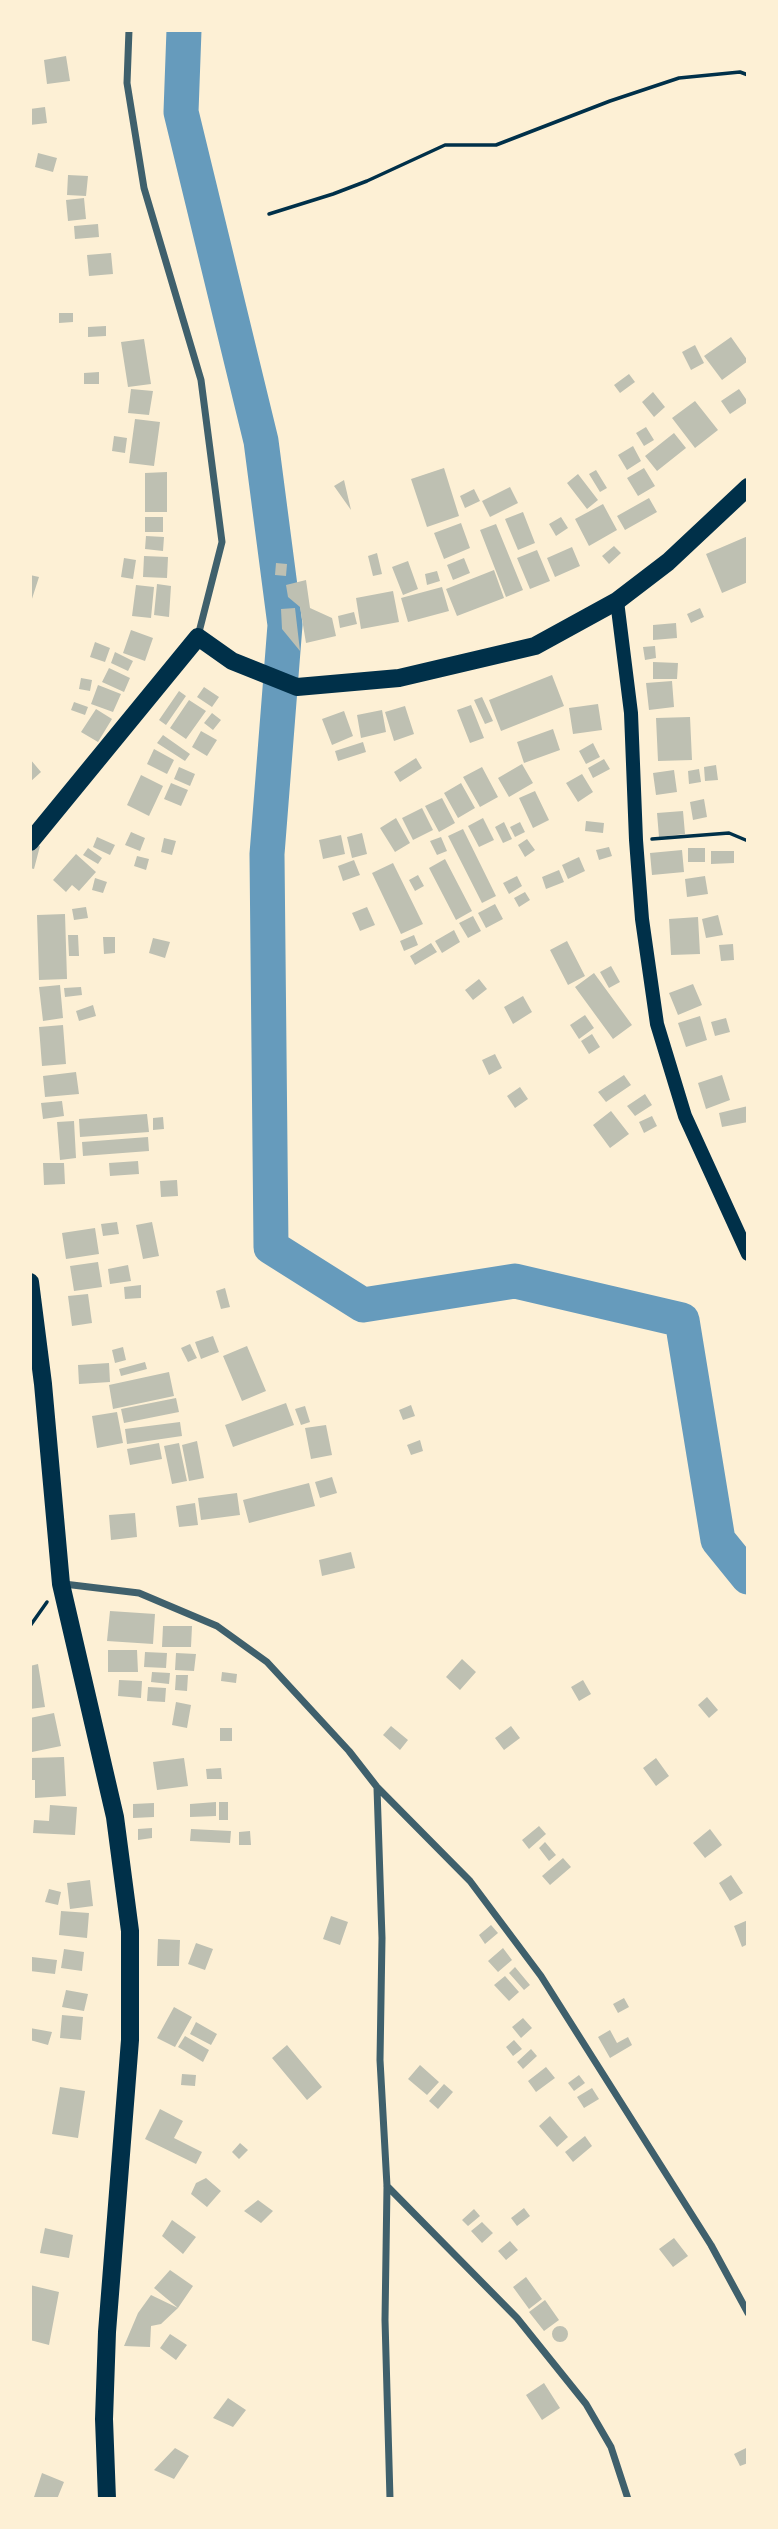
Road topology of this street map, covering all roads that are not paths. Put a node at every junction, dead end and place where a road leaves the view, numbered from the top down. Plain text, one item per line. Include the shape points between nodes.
1 (129, 30) edge
2 (748, 487) edge
3 (617, 601) junction
4 (198, 637) junction
5 (30, 842) edge
6 (748, 1254) edge
7 (30, 1282) edge
8 (61, 1584) junction
9 (377, 1787) junction
10 (387, 2186) junction
11 (748, 2313) edge
12 (107, 2499) edge
13 (390, 2499) edge
14 (628, 2499) edge

1 - 4 street via 127,83 144,188 201,380 222,542
2 - 3 main road via 668,562
3 - 4 main road via 535,646 399,678 297,687 232,661
3 - 6 main road via 631,713 642,919 657,1024 684,1116
4 - 5 main road
7 - 8 main road
8 - 9 street via 139,1593 217,1626 267,1662
8 - 12 main road via 115,1817 130,1931 130,2040 107,2332
9 - 10 street via 380,2060
9 - 11 street via 470,1881 541,1976 711,2245
10 - 13 street
10 - 14 street via 517,2318 586,2404 611,2447

